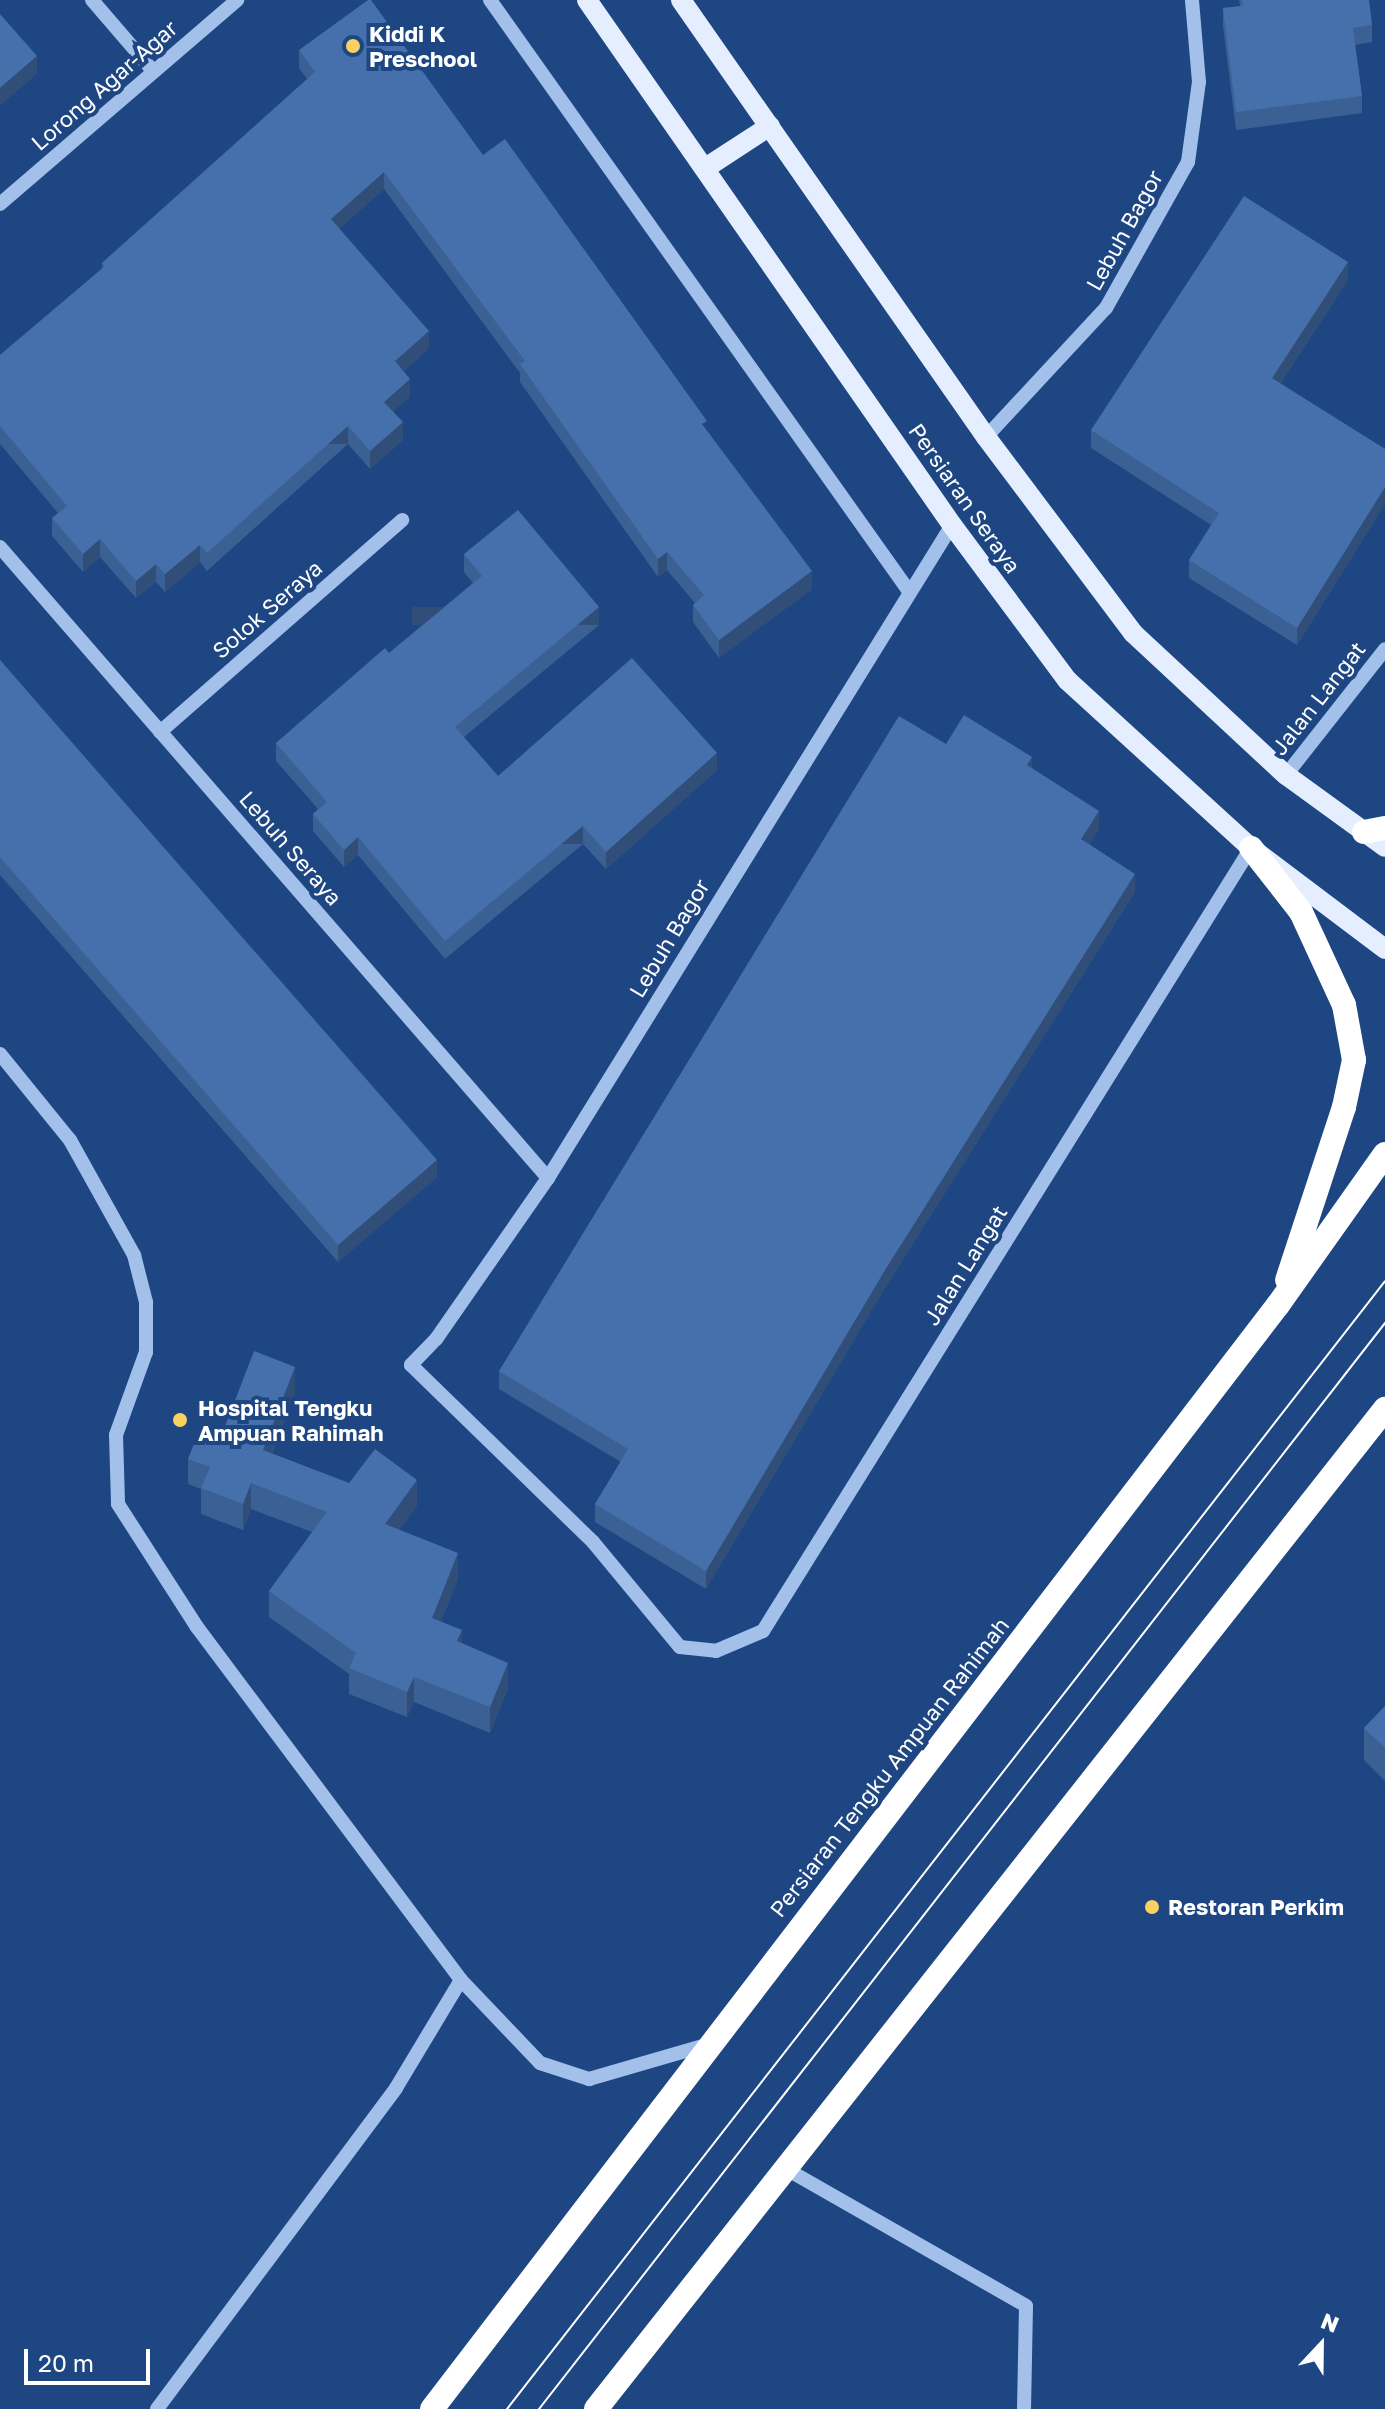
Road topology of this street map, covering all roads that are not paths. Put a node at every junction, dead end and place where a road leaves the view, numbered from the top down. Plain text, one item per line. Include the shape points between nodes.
1 (92, 0) edge
2 (237, 0) edge
3 (490, 0) edge
4 (587, 0) edge
5 (681, 0) edge
6 (1192, 0) edge
7 (153, 71) junction
8 (770, 126) junction
9 (707, 167) junction
10 (0, 204) edge
11 (986, 437) junction
12 (402, 520) dead end
13 (952, 525) junction
14 (0, 547) edge
15 (908, 590) junction
16 (1385, 649) edge
17 (160, 732) junction
18 (1286, 775) junction
19 (1374, 830) edge
20 (1385, 847) edge
21 (1251, 848) junction
22 (1385, 949) edge
23 (0, 1054) edge
24 (1385, 1154) edge
25 (548, 1178) junction
26 (1278, 1305) junction
27 (411, 1365) joint
28 (1385, 1409) edge
29 (461, 1980) junction
30 (706, 2045) junction
31 (788, 2170) junction
32 (157, 2409) edge
33 (432, 2409) edge
34 (596, 2409) edge
35 (1024, 2409) edge

1 - 7 street
2 - 7 street, Lorong Agar-Agar
3 - 15 street
4 - 9 main road, Persiaran Seraya
5 - 8 main road
6 - 11 street, Lebuh Bagor via 1199,82 1188,162 1106,308
7 - 10 street, Lorong Agar-Agar
8 - 9 main road
8 - 11 main road
9 - 13 main road, Persiaran Seraya
11 - 18 main road via 1133,633
12 - 17 street, Solok Seraya
13 - 15 street, Lebuh Bagor
13 - 21 main road, Persiaran Seraya via 1067,680
14 - 17 street, Lebuh Seraya
15 - 25 street, Lebuh Bagor
16 - 18 street, Jalan Langat
17 - 25 street, Lebuh Seraya
18 - 19 main road
19 - 20 main road
21 - 22 main road, Persiaran Seraya
21 - 26 highway via 1301,912 1344,1005 1354,1060 1344,1107
21 - 27 street, Jalan Langat via 763,1631 716,1651 680,1647 593,1542
23 - 29 street via 70,1140 134,1255 146,1302 146,1352 116,1435 118,1504 197,1627
24 - 26 highway, Persiaran Tengku Ampuan Rahimah
25 - 27 street, Lebuh Bagor via 436,1339
26 - 30 highway, Persiaran Tengku Ampuan Rahimah
28 - 31 highway
29 - 30 street via 540,2063 589,2079
29 - 32 street via 396,2088
30 - 33 highway, Persiaran Tengku Ampuan Rahimah
31 - 34 highway
31 - 35 street via 1026,2306

